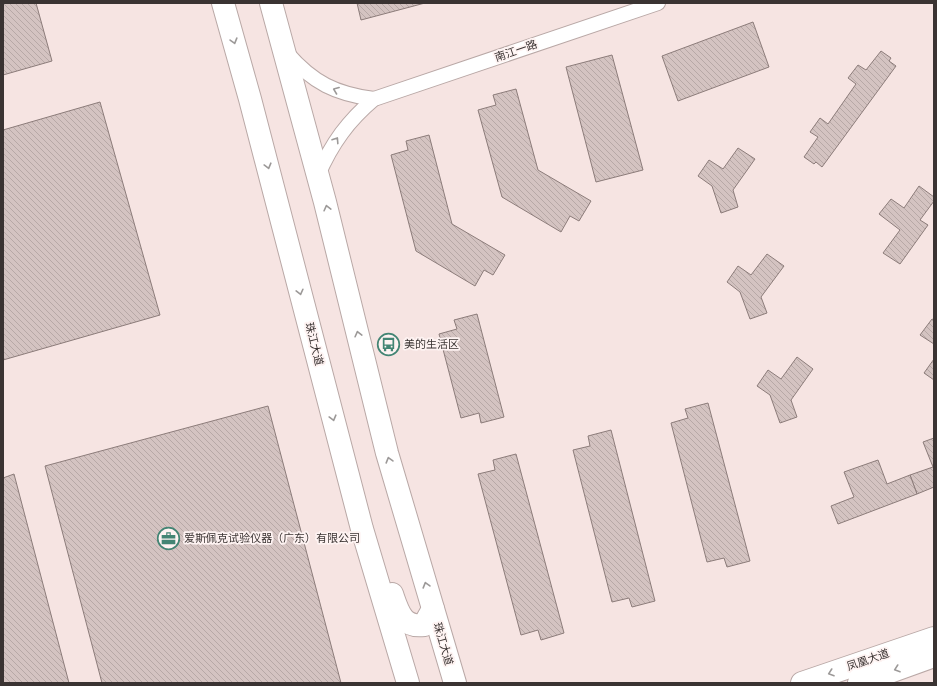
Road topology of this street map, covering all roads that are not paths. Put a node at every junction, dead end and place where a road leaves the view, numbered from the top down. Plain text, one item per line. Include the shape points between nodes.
1 (223, 3) edge
2 (271, 3) edge
3 (658, 3) edge
4 (284, 49) junction
5 (374, 98) junction
6 (318, 175) junction
7 (366, 545) junction
8 (433, 609) junction
9 (934, 638) edge
10 (934, 656) edge
11 (404, 676) edge
12 (455, 681) edge
13 (802, 683) edge
14 (859, 683) edge

1 -> 7 main road, 珠江大道
2 - 4 main road, 珠江大道
3 - 5 street, 南江一路
5 -> 4 street via 353,96 314,79 298,66
4 - 6 main road, 珠江大道
6 -> 5 street via 347,125
8 -> 6 main road, 珠江大道 via 387,453
7 - 8 main road via 384,574 400,617 415,626 424,625
7 - 11 main road, 珠江大道
8 - 12 main road, 珠江大道
9 -> 13 main road, 凤凰大道
10 -> 14 main road

